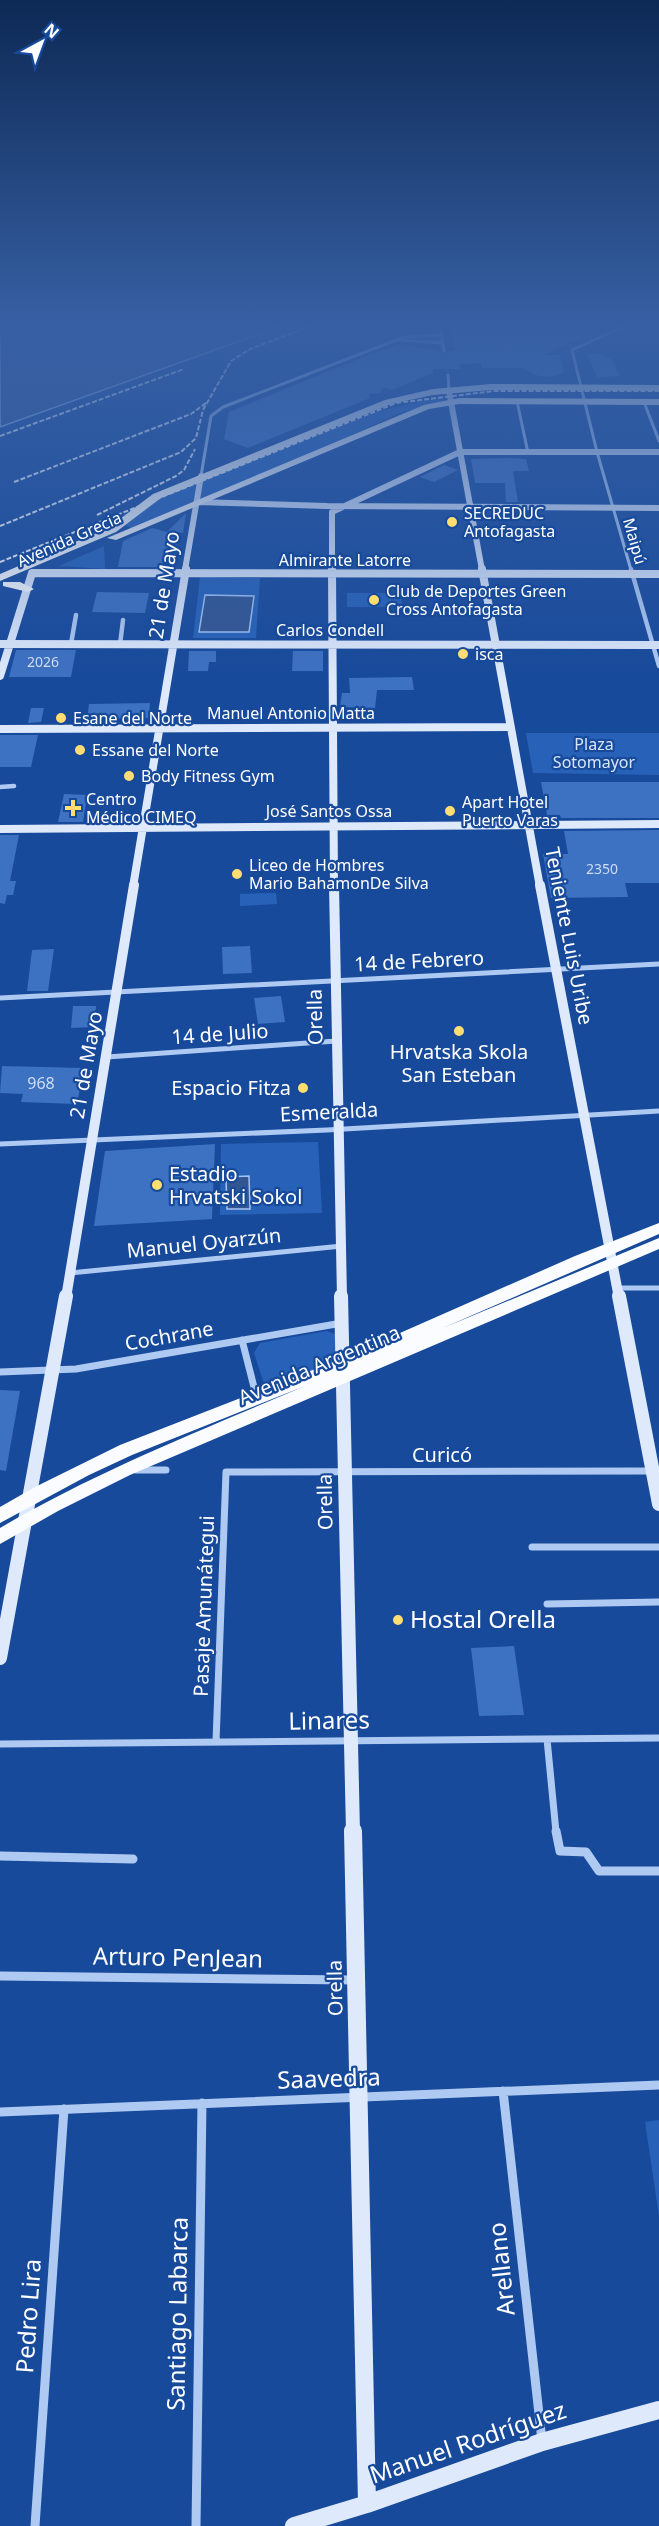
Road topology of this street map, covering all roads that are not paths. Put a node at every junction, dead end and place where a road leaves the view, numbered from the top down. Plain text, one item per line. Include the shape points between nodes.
1 (206, 444) edge
2 (280, 444) edge
3 (337, 444) edge
4 (459, 444) edge
5 (526, 444) edge
6 (595, 444) edge
7 (460, 452) junction
8 (597, 452) junction
9 (659, 452) edge
10 (528, 453) junction
11 (201, 476) junction
12 (198, 498) junction
13 (342, 506) junction
14 (470, 507) junction
15 (613, 507) junction
16 (659, 508) edge
17 (43, 560) junction
18 (12, 573) junction
19 (32, 573) junction
20 (186, 573) junction
21 (331, 574) junction
22 (482, 574) junction
23 (633, 574) junction
24 (659, 574) edge
25 (2, 583) edge
26 (28, 589) junction
27 (76, 615) dead end
28 (123, 620) dead end
29 (4, 644) edge
30 (71, 645) junction
31 (120, 645) junction
32 (174, 645) junction
33 (331, 645) junction
34 (495, 645) junction
35 (656, 645) edge
36 (659, 666) edge
37 (0, 676) edge
38 (161, 728) junction
39 (332, 728) junction
40 (510, 728) junction
41 (0, 729) edge
42 (14, 786) dead end
43 (0, 787) edge
44 (659, 824) edge
45 (529, 825) junction
46 (334, 826) junction
47 (145, 828) junction
48 (0, 829) edge
49 (659, 964) edge
50 (555, 969) junction
51 (335, 981) junction
52 (118, 990) junction
53 (0, 998) edge
54 (336, 1041) junction
55 (107, 1057) junction
56 (659, 1110) edge
57 (583, 1114) junction
58 (340, 1129) junction
59 (92, 1140) junction
60 (0, 1144) edge
61 (659, 1228) edge
62 (659, 1243) edge
63 (342, 1246) junction
64 (611, 1254) junction
65 (70, 1273) junction
66 (617, 1288) junction
67 (659, 1288) edge
68 (343, 1323) junction
69 (242, 1340) junction
70 (344, 1370) junction
71 (53, 1371) junction
72 (0, 1372) edge
73 (257, 1399) junction
74 (124, 1470) junction
75 (166, 1470) dead end
76 (346, 1471) junction
77 (656, 1471) edge
78 (225, 1472) joint
79 (28, 1496) junction
80 (659, 1504) edge
81 (0, 1516) edge
82 (25, 1521) junction
83 (0, 1537) edge
84 (532, 1547) dead end
85 (659, 1547) edge
86 (659, 1602) edge
87 (547, 1604) dead end
88 (0, 1658) edge
89 (659, 1738) edge
90 (547, 1739) junction
91 (351, 1741) junction
92 (216, 1742) junction
93 (0, 1744) edge
94 (0, 1856) edge
95 (133, 1859) dead end
96 (659, 1871) edge
97 (0, 1976) edge
98 (356, 1980) junction
99 (659, 2085) edge
100 (503, 2091) junction
101 (359, 2097) junction
102 (202, 2103) junction
103 (64, 2109) junction
104 (0, 2112) edge
105 (659, 2410) edge
106 (542, 2442) junction
107 (368, 2504) junction
108 (35, 2526) edge
109 (196, 2526) edge
110 (294, 2526) edge

1 - 11 street
2 - 11 highway, Avenida Grecia
3 - 12 highway, Avenida Grecia via 248,482
4 - 7 street, Teniente Luis Uribe
5 - 10 street
6 - 8 street, Maipú
7 - 10 street
7 - 13 street
7 - 14 street, Teniente Luis Uribe
8 - 9 street
8 - 10 street
8 - 15 street, Maipú
11 - 12 street, 21 de Mayo
11 - 17 highway, Avenida Grecia via 157,496 112,530
12 - 13 street
12 - 19 highway, Avenida Grecia
12 - 20 street, 21 de Mayo
13 - 14 street
13 - 21 street, Orella via 332,512
14 - 15 street
14 - 22 street, Teniente Luis Uribe
15 - 16 street
15 - 23 street, Maipú
17 - 18 highway, Avenida Grecia
17 - 19 highway
18 - 19 highway
18 - 25 highway, Avenida Grecia
19 - 20 street, Almirante Latorre
19 - 25 highway, Avenida Grecia
19 - 26 street
20 - 21 street, Almirante Latorre
20 - 32 street, 21 de Mayo
21 - 22 street, Almirante Latorre
21 - 33 street, Orella
22 - 23 street, Almirante Latorre
22 - 34 street, Teniente Luis Uribe
23 - 24 street, Almirante Latorre
23 - 35 street, Maipú
25 - 26 highway
26 - 29 street
27 - 30 street
28 - 31 street
29 - 30 street, Carlos Condell
29 - 37 street
30 - 31 street, Carlos Condell
31 - 32 street, Carlos Condell
32 - 33 street, Carlos Condell
32 - 38 street, 21 de Mayo
33 - 34 street, Carlos Condell
33 - 39 street, Orella
34 - 35 street, Carlos Condell
34 - 40 street, Teniente Luis Uribe
35 - 36 street, Maipú
38 - 39 street, Manuel Antonio Matta
38 - 41 street, Manuel Antonio Matta
38 - 47 street, 21 de Mayo
39 - 40 street, Manuel Antonio Matta
39 - 46 street, Orella
40 - 45 street, Teniente Luis Uribe
42 - 43 street
44 - 45 street, José Santos Ossa
45 - 46 street, José Santos Ossa
45 - 50 street, Teniente Luis Uribe
46 - 47 street, José Santos Ossa
46 - 51 street, Orella
47 - 48 street, José Santos Ossa
47 - 52 street, 21 de Mayo
49 - 50 street, 14 de Febrero
50 - 51 street, 14 de Febrero
50 - 57 street, Teniente Luis Uribe
51 - 52 street, 14 de Febrero
51 - 54 street, Orella
52 - 53 street, 14 de Febrero
52 - 55 street, 21 de Mayo
54 - 55 street, 14 de Julio
54 - 58 street, Orella
55 - 59 street, 21 de Mayo
56 - 57 street, Esmeralda
57 - 58 street, Esmeralda
57 - 64 street, Teniente Luis Uribe
58 - 59 street, Esmeralda
58 - 63 street, Orella
59 - 60 street, Esmeralda
59 - 65 street, 21 de Mayo
61 - 64 main road, Avenida Argentina
62 - 64 main road, Avenida Argentina
63 - 65 street, Manuel Oyarzún
63 - 68 street, Orella
64 - 66 street, Teniente Luis Uribe
64 - 70 main road, Avenida Argentina
65 - 71 street, 21 de Mayo
66 - 67 street
66 - 77 street, Teniente Luis Uribe
68 - 69 street, Cochrane
68 - 70 street, Orella
69 - 71 street, Cochrane
69 - 73 street
70 - 73 main road, Avenida Argentina
70 - 74 main road, Avenida Argentina
70 - 76 street, Orella
71 - 72 street, Cochrane
71 - 79 street, 21 de Mayo
73 - 79 main road, Avenida Argentina via 127,1450
74 - 75 street
74 - 82 main road, Avenida Argentina
76 - 77 street, Curicó
76 - 78 street, Curicó
76 - 91 street, Orella
77 - 80 street, Teniente Luis Uribe
78 - 92 street, Pasaje Amunátegui
79 - 81 main road, Avenida Argentina
79 - 82 street, 21 de Mayo
82 - 83 main road, Avenida Argentina
82 - 88 street, 21 de Mayo
84 - 85 street
86 - 87 street
89 - 90 street, Linares
90 - 91 street, Linares
90 - 96 street via 560,1851 586,1852 600,1871
91 - 92 street, Linares
91 - 98 street, Orella
92 - 93 street, Linares
94 - 95 street
97 - 98 street, Arturo PenJean
98 - 101 street, Orella
99 - 100 street, Saavedra
100 - 101 street, Saavedra
100 - 106 street, Arellano
101 - 102 street, Saavedra
101 - 107 street, Orella
102 - 103 street, Saavedra
102 - 109 street, Santiago Labarca
103 - 104 street, Saavedra
103 - 108 street, Pedro Lira
105 - 106 street, Manuel Rodríguez
106 - 107 street, Manuel Rodríguez
107 - 110 street, Manuel Rodríguez

